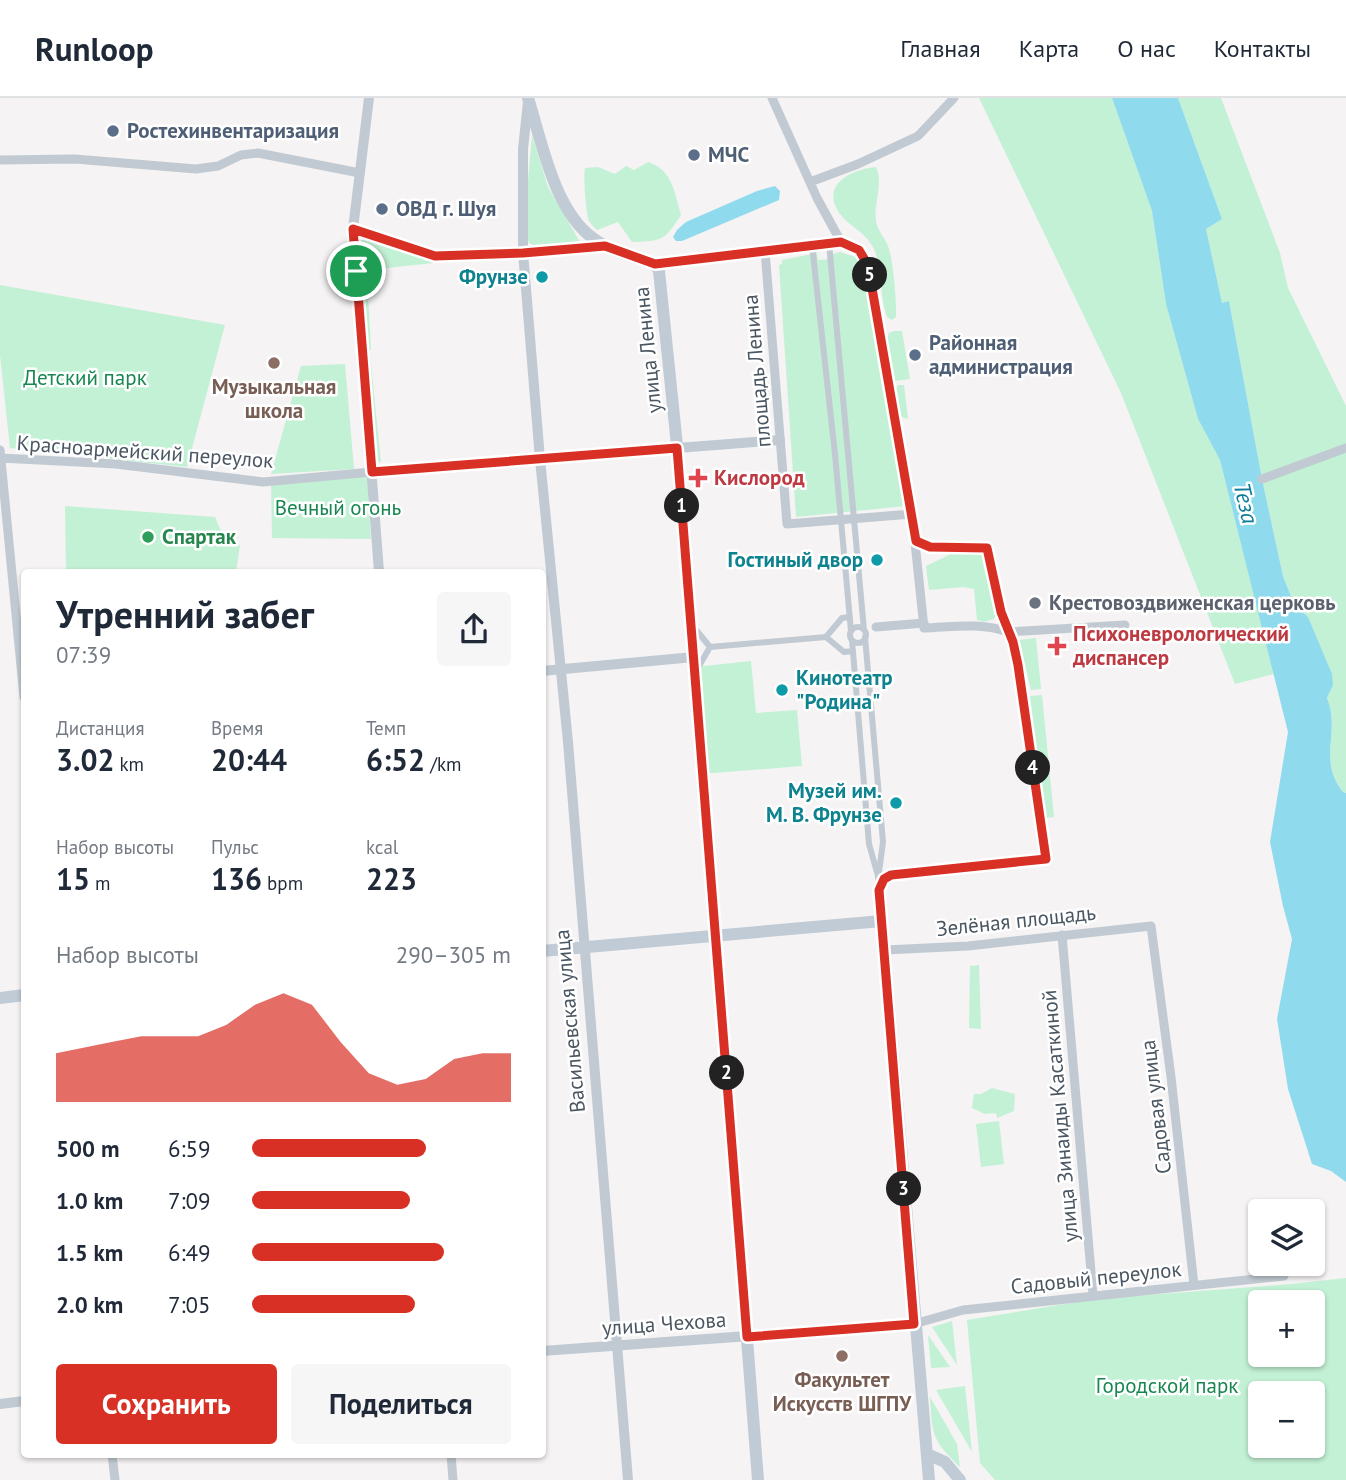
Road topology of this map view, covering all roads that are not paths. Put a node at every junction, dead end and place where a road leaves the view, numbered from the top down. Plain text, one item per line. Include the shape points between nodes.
1 (369, 98) edge
2 (772, 98) edge
3 (954, 98) edge
4 (528, 99) edge
5 (0, 160) edge
6 (360, 173) junction
7 (810, 182) junction
8 (353, 229) junction
9 (841, 242) junction
10 (829, 243) junction
11 (812, 245) junction
12 (605, 246) junction
13 (765, 251) junction
14 (523, 253) junction
15 (655, 264) junction
16 (780, 440) junction
17 (677, 448) junction
18 (1346, 448) edge
19 (0, 450) edge
20 (0, 458) edge
21 (540, 459) junction
22 (372, 472) junction
23 (1262, 479) dead end
24 (912, 514) junction
25 (855, 518) junction
26 (841, 520) junction
27 (916, 541) junction
28 (379, 569) edge
29 (850, 617) junction
30 (924, 625) junction
31 (1125, 625) dead end
32 (876, 627) dead end
33 (697, 631) dead end
34 (851, 631) junction
35 (1008, 632) junction
36 (865, 634) junction
37 (826, 637) junction
38 (852, 640) junction
39 (710, 647) junction
40 (853, 651) junction
41 (697, 662) junction
42 (21, 667) edge
43 (561, 669) junction
44 (546, 671) edge
45 (878, 876) junction
46 (879, 890) junction
47 (882, 921) junction
48 (1151, 926) joint
49 (1062, 935) junction
50 (716, 937) junction
51 (583, 947) junction
52 (885, 950) junction
53 (546, 951) edge
54 (21, 995) edge
55 (0, 998) edge
56 (1284, 1276) dead end
57 (1194, 1285) junction
58 (1093, 1295) junction
59 (914, 1324) junction
60 (747, 1337) junction
61 (616, 1347) junction
62 (546, 1350) edge
63 (21, 1401) edge
64 (0, 1404) edge
65 (927, 1454) junction
66 (112, 1458) edge
67 (451, 1458) edge
68 (115, 1480) edge
69 (453, 1480) edge
70 (628, 1480) edge
71 (758, 1480) edge
72 (929, 1480) edge
73 (960, 1480) edge

1 - 6 street
2 - 7 street
3 - 7 street via 918,136
4 - 12 main road via 566,208 585,232
4 - 14 street, Васильевская улица
5 - 6 street via 75,159 196,169 258,153
6 - 8 street
7 - 9 street
8 - 14 street via 435,256
8 - 22 street
9 - 10 street
9 - 24 street via 859,250 868,265
10 - 11 street
10 - 25 street
11 - 13 street
11 - 26 street
12 - 14 street
12 - 15 main road
13 - 15 street
13 - 16 street, площадь Ленина
14 - 21 street, Васильевская улица
15 - 17 main road, улица Ленина
16 - 17 street
16 - 26 street, площадь Ленина via 787,524
17 - 21 street
17 - 41 main road, улица Ленина
18 - 23 street
19 - 20 street
20 - 22 street, Красноармейский переулок via 116,464 263,482
20 - 42 street
21 - 22 street
21 - 43 street, Васильевская улица
22 - 28 street
24 - 25 street, площадь Ленина
24 - 27 street
25 - 26 street, площадь Ленина
25 - 36 street
26 - 29 street
27 - 30 street
27 - 35 street via 930,547 987,548
29 - 34 street
29 - 37 street via 842,618
30 - 32 street
30 - 35 street via 993,626
31 - 35 street
33 - 39 street
34 - 36 street via 858,627
34 - 38 street
35 - 46 street via 1018,665 1046,859 891,875
36 - 38 street via 859,642
36 - 45 street via 883,842
37 - 39 street
37 - 40 street via 844,652
38 - 40 street
39 - 41 street
40 - 45 street via 869,844
41 - 43 street
41 - 50 main road, улица Ленина via 701,774
43 - 44 street
43 - 51 street, Васильевская улица
45 - 46 street
46 - 47 street
47 - 50 main road
47 - 52 main road
48 - 49 street, Зелёная площадь
48 - 57 street, Садовая улица
49 - 52 street, Зелёная площадь
49 - 58 street, улица Зинаиды Касаткиной
50 - 51 main road
50 - 60 main road, улица Ленина
51 - 53 main road
51 - 61 street, Васильевская улица
52 - 59 main road
54 - 55 main road
56 - 57 street, Садовый переулок
57 - 58 street, Садовый переулок
58 - 59 street, Садовый переулок via 963,1310
59 - 60 street, улица Чехова
59 - 65 main road
60 - 61 street, улица Чехова
60 - 71 main road, улица Ленина
61 - 62 street, улица Чехова
61 - 70 street, Васильевская улица
63 - 64 street
65 - 72 main road
65 - 73 main road via 945,1462
66 - 68 street
67 - 69 street

